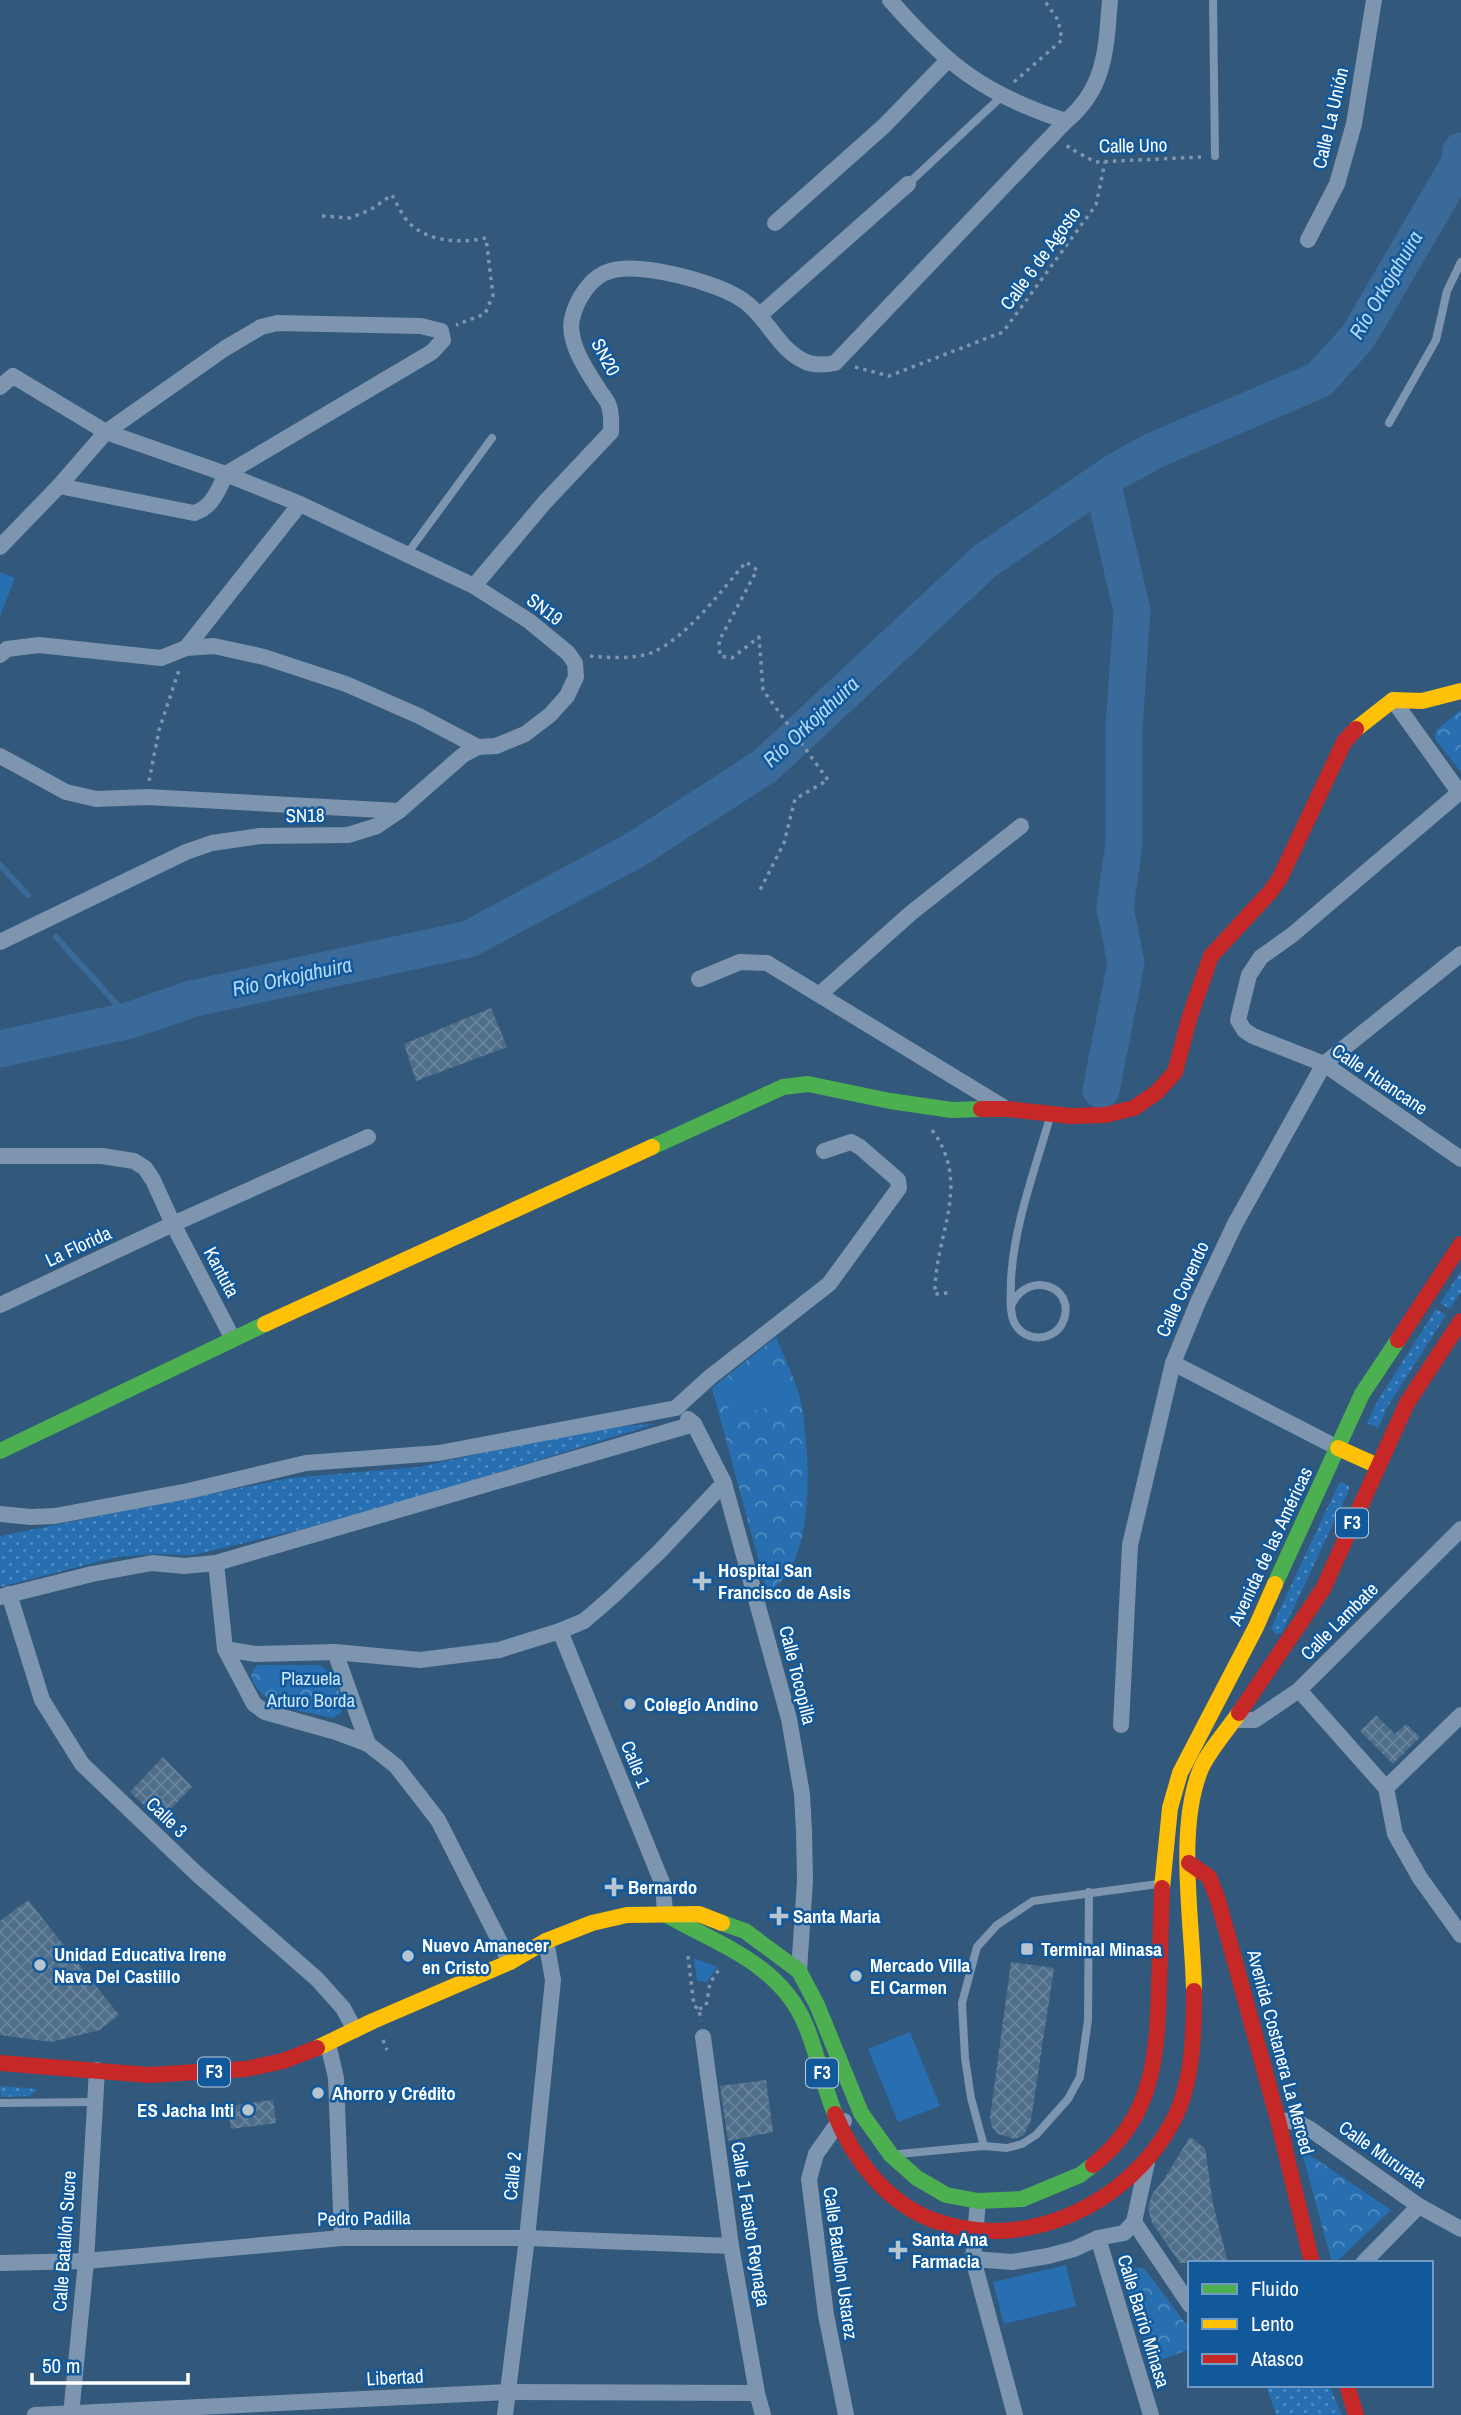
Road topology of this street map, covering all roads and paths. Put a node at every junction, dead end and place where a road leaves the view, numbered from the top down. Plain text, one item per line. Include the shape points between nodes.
1 (1044, 0) edge
2 (1110, 0) edge
3 (1213, 0) edge
4 (1374, 0) edge
5 (896, 2) edge
6 (948, 60) junction
7 (1001, 97) junction
8 (1066, 121) junction
9 (1071, 140) dead end
10 (1215, 156) joint
11 (1105, 162) junction
12 (908, 184) joint
13 (322, 216) dead end
14 (775, 223) dead end
15 (1308, 240) dead end
16 (1461, 262) edge
17 (760, 315) junction
18 (441, 331) junction
19 (836, 362) junction
20 (0, 387) edge
21 (1388, 423) dead end
22 (106, 432) junction
23 (492, 438) dead end
24 (226, 474) junction
25 (60, 486) junction
26 (300, 504) junction
27 (0, 547) edge
28 (407, 554) junction
29 (474, 586) junction
30 (186, 648) junction
31 (568, 653) junction
32 (0, 655) edge
33 (576, 677) joint
34 (1461, 691) edge
35 (1393, 700) junction
36 (478, 747) junction
37 (0, 756) edge
38 (1460, 792) edge
39 (147, 797) junction
40 (399, 811) junction
41 (1021, 826) dead end
42 (760, 890) dead end
43 (0, 942) edge
44 (1461, 954) edge
45 (699, 979) dead end
46 (820, 994) junction
47 (1324, 1064) junction
48 (1007, 1109) junction
49 (1051, 1115) junction
50 (923, 1123) dead end
51 (368, 1138) dead end
52 (824, 1151) dead end
53 (0, 1156) edge
54 (1461, 1159) edge
55 (173, 1224) junction
56 (1461, 1244) edge
57 (948, 1293) dead end
58 (1012, 1304) junction
59 (0, 1306) edge
60 (1461, 1321) edge
61 (233, 1339) junction
62 (1173, 1363) junction
63 (676, 1408) junction
64 (694, 1424) junction
65 (1338, 1448) junction
66 (0, 1451) edge
67 (1378, 1466) junction
68 (724, 1483) junction
69 (0, 1514) edge
70 (1461, 1529) edge
71 (216, 1563) junction
72 (4, 1596) edge
73 (560, 1631) junction
74 (225, 1649) junction
75 (335, 1652) junction
76 (1299, 1690) junction
77 (1213, 1708) junction
78 (1461, 1714) edge
79 (1234, 1720) junction
80 (1121, 1725) dead end
81 (368, 1744) junction
82 (1386, 1788) junction
83 (1189, 1863) junction
84 (1162, 1884) junction
85 (1089, 1892) junction
86 (665, 1914) junction
87 (1190, 1921) junction
88 (1461, 1935) edge
89 (546, 1941) junction
90 (688, 1956) dead end
91 (510, 1962) junction
92 (720, 1968) dead end
93 (799, 1971) junction
94 (699, 2009) junction
95 (355, 2030) junction
96 (703, 2037) joint
97 (382, 2038) dead end
98 (328, 2045) junction
99 (387, 2050) dead end
100 (0, 2063) edge
101 (97, 2070) junction
102 (95, 2102) junction
103 (0, 2103) edge
104 (861, 2112) junction
105 (1278, 2120) junction
106 (838, 2123) junction
107 (984, 2146) junction
108 (891, 2155) junction
109 (1148, 2158) junction
110 (869, 2174) junction
111 (978, 2201) junction
112 (1419, 2206) junction
113 (1134, 2222) junction
114 (1461, 2229) edge
115 (974, 2233) junction
116 (342, 2238) junction
117 (527, 2238) junction
118 (1098, 2238) junction
119 (731, 2246) junction
120 (972, 2259) junction
121 (86, 2261) junction
122 (1312, 2261) edge
123 (1365, 2261) edge
124 (0, 2263) edge
125 (1188, 2302) edge
126 (1348, 2387) edge
127 (508, 2392) junction
128 (757, 2393) junction
129 (35, 2415) edge
130 (71, 2415) edge
131 (505, 2415) edge
132 (763, 2415) edge
133 (846, 2415) edge
134 (1015, 2415) edge
135 (1151, 2415) edge
136 (1356, 2415) edge

1 - 7 path via 1058,20 1062,40
2 - 8 street via 1102,69 1095,89
3 - 10 lane
4 - 15 street, Calle La Unión via 1354,124 1336,184
5 - 6 street
6 - 7 street
6 - 14 street via 884,126
7 - 8 street
7 - 12 lane
8 - 19 street
9 - 11 path, Calle Uno via 1068,147 1095,162
10 - 11 path, Calle Uno
11 - 19 path, Calle 6 de Agosto via 1096,205 1003,332 889,376
12 - 17 street
13 - 18 path via 350,218 392,195 410,224 434,237 460,243 486,238 493,295 485,314
16 - 21 lane via 1447,291 1436,340
17 - 19 street, SN20 via 805,362 822,366
17 - 29 street, SN20 via 715,285 677,275 628,268 608,271 591,283 571,321 575,346 608,403 611,432
18 - 22 street via 421,326 277,323 261,327
18 - 24 street via 443,340 432,352
20 - 22 street, SN19 via 13,376
22 - 24 street, SN19
22 - 25 street
23 - 28 lane
24 - 25 street via 213,501 194,513
24 - 26 street, SN19
25 - 27 street
26 - 28 street, SN19
26 - 30 street
28 - 29 street, SN19
29 - 31 street, SN19
30 - 32 street via 161,658 39,645 7,649
30 - 36 street via 214,646 264,657 346,684
30 - 39 path via 159,730
31 - 33 street, SN19
31 - 42 path via 608,658 650,653 689,627 746,562 757,570 719,641 720,656 733,658 759,637 763,690 828,780 795,799 784,843
33 - 36 street, SN18 via 568,696 525,734 496,746
34 - 35 main road via 1422,701
35 - 38 street
35 - 49 main road via 1344,742 1280,878 1211,956 1175,1072 1157,1093 1134,1108 1105,1115
36 - 40 street, SN18
37 - 39 street via 66,792 96,799
38 - 47 street, Calle Huancane via 1261,957 1249,975 1238,1020 1244,1030
39 - 40 street
40 - 43 street, SN18 via 377,826 348,835 260,836 212,843
41 - 46 street via 911,913
44 - 47 street, Calle Covendo
45 - 46 street via 740,962 767,963
46 - 48 street
47 - 54 street, Calle Huancane
47 - 62 street, Calle Covendo via 1235,1224
48 - 49 main road
48 - 61 main road via 952,1110 808,1084 783,1087
49 - 58 lane via 1019,1224
50 - 57 path via 934,1131 950,1164 951,1199 935,1271 935,1294
51 - 55 street, La Florida
52 - 63 street via 851,1142 898,1180 899,1188 829,1284
53 - 55 street, Kantuta via 102,1156 134,1161 153,1180
55 - 59 street, La Florida
55 - 61 street, Kantuta
56 - 65 main road, Avenida de las Américas / F3 via 1362,1394
58 - 58 lane via 1017,1328 1031,1337 1055,1333 1065,1318 1063,1300 1050,1286 1023,1288
60 - 67 main road, F3 via 1408,1404
61 - 66 main road
62 - 65 street
62 - 80 street, Calle Covendo via 1130,1545
63 - 64 street, Calle Tocopilla
63 - 69 street via 439,1453 306,1463 55,1516
64 - 68 street, Calle Tocopilla
64 - 71 street
65 - 67 main road
65 - 77 main road, Avenida de las Américas / F3 via 1256,1627
67 - 79 main road, F3 via 1322,1589
68 - 73 street via 613,1596 584,1620
68 - 93 street, Calle Tocopilla via 789,1719 802,1794 805,1880
70 - 76 street, Calle Lambate
71 - 72 street via 152,1563
71 - 74 street
72 - 95 street, Calle 3 via 42,1700 82,1764 197,1874 317,1979 343,2008
73 - 75 street via 499,1650 420,1660
73 - 86 street, Calle 1 via 663,1885
74 - 75 street via 256,1654
74 - 81 street via 254,1704 265,1712
75 - 81 street
76 - 79 street, Calle Lambate via 1255,1720
76 - 82 street
77 - 79 main road
77 - 84 main road, Avenida de las Américas / F3 via 1180,1773 1170,1808
78 - 82 street
79 - 83 main road, F3 via 1198,1777
81 - 91 street via 396,1766 439,1821
82 - 88 street via 1395,1834
83 - 87 main road, F3
83 - 105 main road, Avenida Costanera La Merced via 1209,1877 1218,1900
84 - 85 lane
84 - 87 main road via 1177,1896
84 - 111 main road, F3 via 1157,2047 1148,2088 1135,2117 1104,2157 1080,2175 1022,2199
85 - 107 lane via 1088,2020 1080,2077 1068,2099 1036,2135 1007,2148
85 - 107 lane via 1032,1901 997,1925 977,1947 962,2003 971,2098
86 - 89 main road, F3 via 627,1915
86 - 93 main road, F3 via 699,1914 720,1920 745,1931
86 - 106 main road, F3 via 741,1952 769,1972 791,1997 812,2040
87 - 109 main road, F3 via 1195,2026 1191,2064 1181,2103
89 - 91 main road, F3
89 - 117 street, Calle 2 via 553,1980
90 - 94 path via 694,2006
91 - 95 main road, F3
92 - 94 path via 710,1983 706,2006
93 - 104 main road, F3
94 - 96 path
95 - 98 main road, F3
96 - 119 street, Calle 1 Fausto Reynaga
97 - 99 path
98 - 101 main road, F3 via 246,2069 149,2075
98 - 116 street via 336,2078
100 - 101 main road, F3
101 - 102 street, Calle Batallón Sucre
102 - 103 lane
102 - 121 street, Calle Batallón Sucre
104 - 106 street
104 - 108 main road, F3
105 - 112 street, Calle Mururata via 1310,2129
105 - 122 main road, Avenida Costanera La Merced
106 - 110 main road, F3
106 - 133 street, Calle Batallon Ustarez via 816,2154 809,2179 826,2315
107 - 108 lane
108 - 110 main road
108 - 111 main road, F3 via 917,2178 946,2194
109 - 113 street
109 - 115 main road, F3 via 1122,2183 1075,2214 1018,2230
110 - 115 main road, F3 via 901,2203 933,2222
111 - 115 street
112 - 114 street, Calle Mururata
112 - 123 street
113 - 118 street via 1124,2233
113 - 125 street
115 - 120 street
116 - 117 street, Pedro Padilla
116 - 121 street, Pedro Padilla
117 - 119 street, Pedro Padilla
117 - 127 street, Calle 2
118 - 120 street via 1074,2249 1012,2262
118 - 135 street, Calle Barrio Minasa
119 - 128 street, Calle 1 Fausto Reynaga
120 - 134 street
121 - 124 street, Pedro Padilla
121 - 130 street, Calle Batallón Sucre
126 - 136 main road
127 - 128 street, Libertad
127 - 130 street, Libertad
127 - 131 street, Calle 2
128 - 132 street, Calle 1 Fausto Reynaga
129 - 130 street, Libertad

